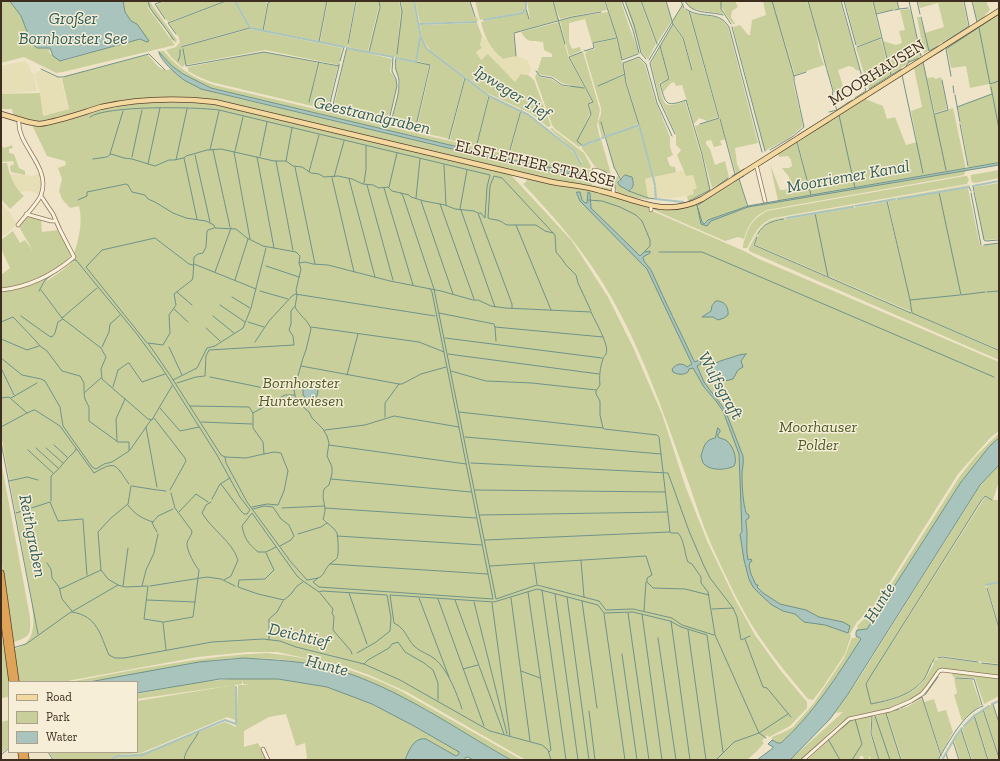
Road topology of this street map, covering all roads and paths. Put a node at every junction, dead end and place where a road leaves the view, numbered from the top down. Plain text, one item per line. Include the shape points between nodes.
1 (999, 12) edge
2 (1, 114) edge
3 (19, 120) junction
4 (770, 156) joint
5 (755, 165) junction
6 (594, 170) dead end
7 (613, 194) junction
8 (41, 196) junction
9 (765, 201) dead end
10 (26, 214) junction
11 (56, 221) junction
12 (18, 225) dead end
13 (1, 290) edge
14 (1, 573) edge
15 (1, 600) edge
16 (7, 627) junction
17 (999, 677) edge
18 (12, 681) edge
19 (16, 681) edge
20 (263, 749) dead end
21 (268, 760) edge
22 (802, 760) edge

1 - 4 main road, MOORHAUSEN
2 - 3 main road, ELSFLETHER STRASSE
3 - 7 main road, ELSFLETHER STRASSE via 41,123 106,106 140,102 215,102 552,182
3 - 8 street via 24,141 40,172
4 - 5 main road, ELSFLETHER STRASSE
5 - 7 main road, ELSFLETHER STRASSE via 702,199 681,207 651,208
5 - 9 street
6 - 7 street via 601,171 610,178
8 - 10 street
8 - 11 street
10 - 11 street
10 - 12 street
11 - 13 street via 74,256 59,269 33,283
14 - 16 highway
15 - 16 highway
16 - 18 highway
16 - 19 highway
17 - 22 street via 939,671 922,694 890,710 849,719
20 - 21 street

